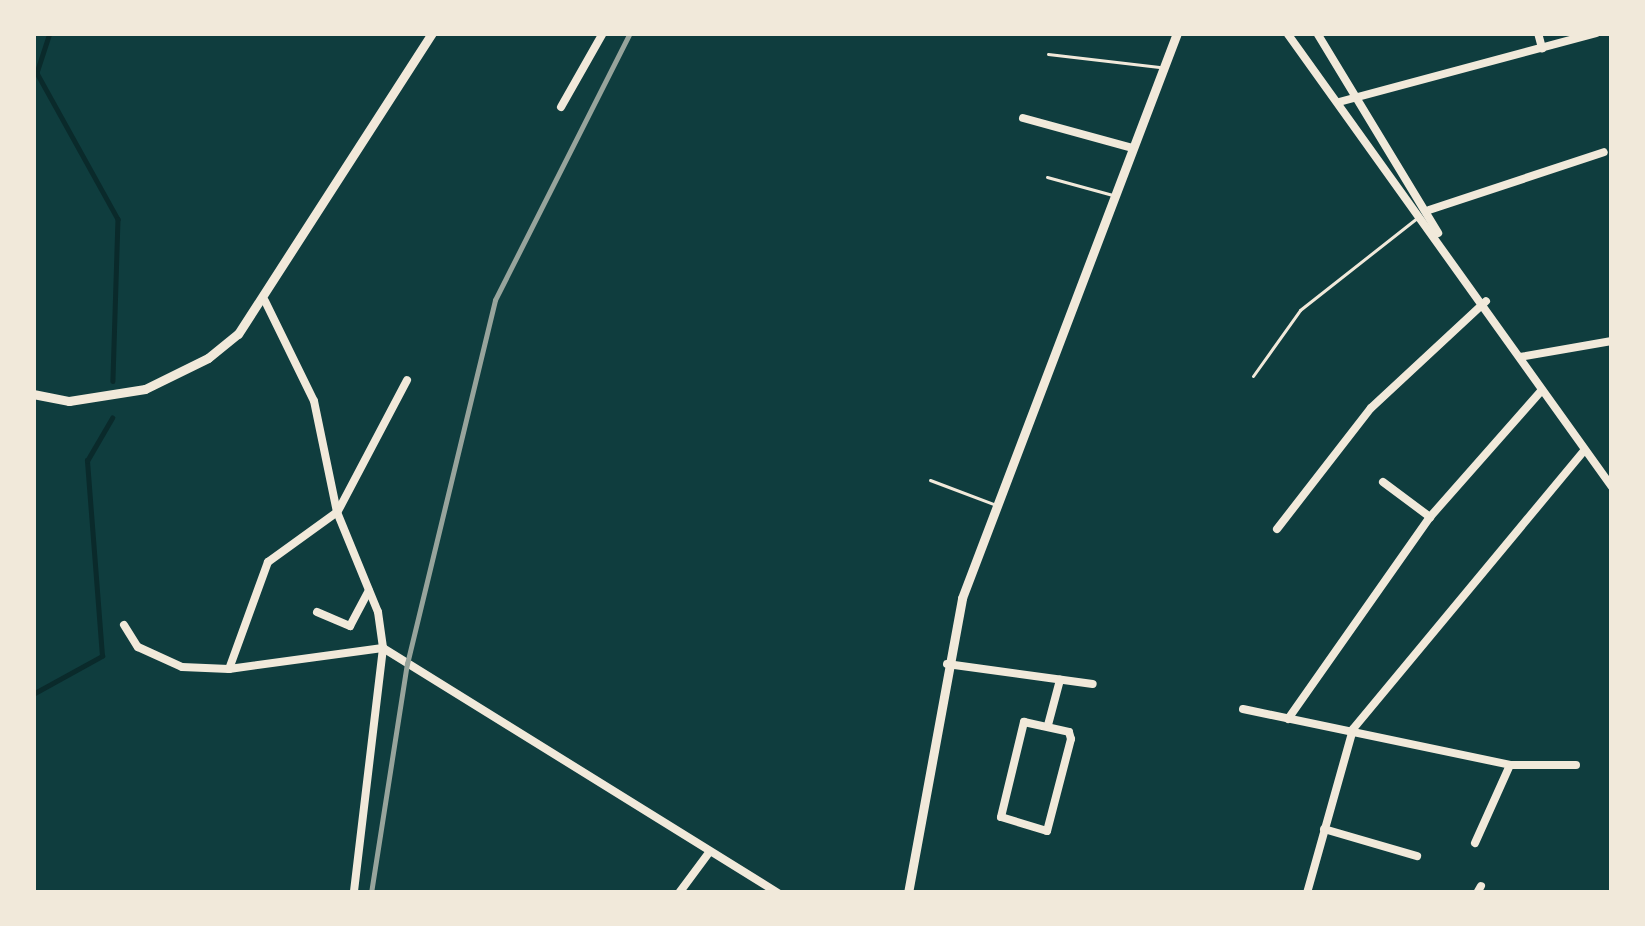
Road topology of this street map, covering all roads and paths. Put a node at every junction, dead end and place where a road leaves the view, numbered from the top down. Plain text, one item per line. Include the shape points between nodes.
1 (432, 33) edge
2 (603, 33) edge
3 (1177, 33) edge
4 (1287, 33) edge
5 (1317, 33) edge
6 (1538, 33) edge
7 (1596, 33) edge
8 (1542, 48) junction
9 (1048, 53) dead end
10 (1161, 68) junction
11 (1359, 94) junction
12 (1339, 102) junction
13 (561, 107) dead end
14 (1023, 118) dead end
15 (1133, 148) junction
16 (1604, 152) dead end
17 (1047, 177) dead end
18 (1115, 196) junction
19 (1430, 209) junction
20 (1419, 217) junction
21 (1441, 240) junction
22 (265, 301) junction
23 (1486, 301) junction
24 (1612, 340) edge
25 (1520, 357) junction
26 (1252, 376) dead end
27 (406, 380) dead end
28 (1541, 391) junction
29 (33, 394) edge
30 (1584, 451) junction
31 (930, 480) dead end
32 (1383, 482) dead end
33 (1612, 488) edge
34 (998, 505) junction
35 (337, 512) junction
36 (1430, 517) junction
37 (1277, 529) dead end
38 (369, 589) junction
39 (317, 613) dead end
40 (124, 625) dead end
41 (383, 648) junction
42 (946, 664) junction
43 (229, 669) junction
44 (1060, 680) junction
45 (1094, 683) dead end
46 (1243, 709) dead end
47 (1288, 719) junction
48 (1048, 725) junction
49 (1353, 728) junction
50 (1510, 765) junction
51 (1576, 766) dead end
52 (1324, 829) junction
53 (1475, 843) dead end
54 (709, 854) junction
55 (1417, 856) dead end
56 (354, 893) edge
57 (679, 893) edge
58 (778, 893) edge
59 (908, 893) edge
60 (1306, 893) edge

1 - 22 main road
2 - 13 street
3 - 10 main road
4 - 12 street
5 - 11 street
6 - 8 street
7 - 8 street
8 - 11 street
9 - 10 lane
10 - 15 main road
11 - 12 street
11 - 19 street
12 - 20 street
14 - 15 street
15 - 18 main road
16 - 19 street
17 - 18 lane
18 - 34 main road
19 - 20 street
19 - 21 street
20 - 21 street
20 - 26 lane via 1300,310
21 - 23 street
22 - 29 main road via 238,334 177,376 69,401
22 - 35 street via 314,401
23 - 25 street
23 - 37 street via 1371,408
24 - 25 street
25 - 28 street
27 - 35 street
28 - 30 street
28 - 36 street
30 - 33 street
30 - 49 street
31 - 34 lane
32 - 36 street
34 - 42 main road
35 - 38 street
35 - 43 street via 268,562
36 - 47 street
38 - 39 street via 350,626
38 - 41 street
40 - 43 street via 138,647 182,667
41 - 43 street
41 - 54 street
41 - 56 street
42 - 44 street
42 - 59 main road
44 - 45 street
44 - 48 street
46 - 47 street
47 - 49 street
48 - 48 street via 1024,722 1017,730 1001,817 1008,825 1047,831 1054,823 1071,739
49 - 50 street
49 - 52 street
50 - 51 street
50 - 53 street
52 - 55 street
52 - 60 street
54 - 57 street
54 - 58 street

